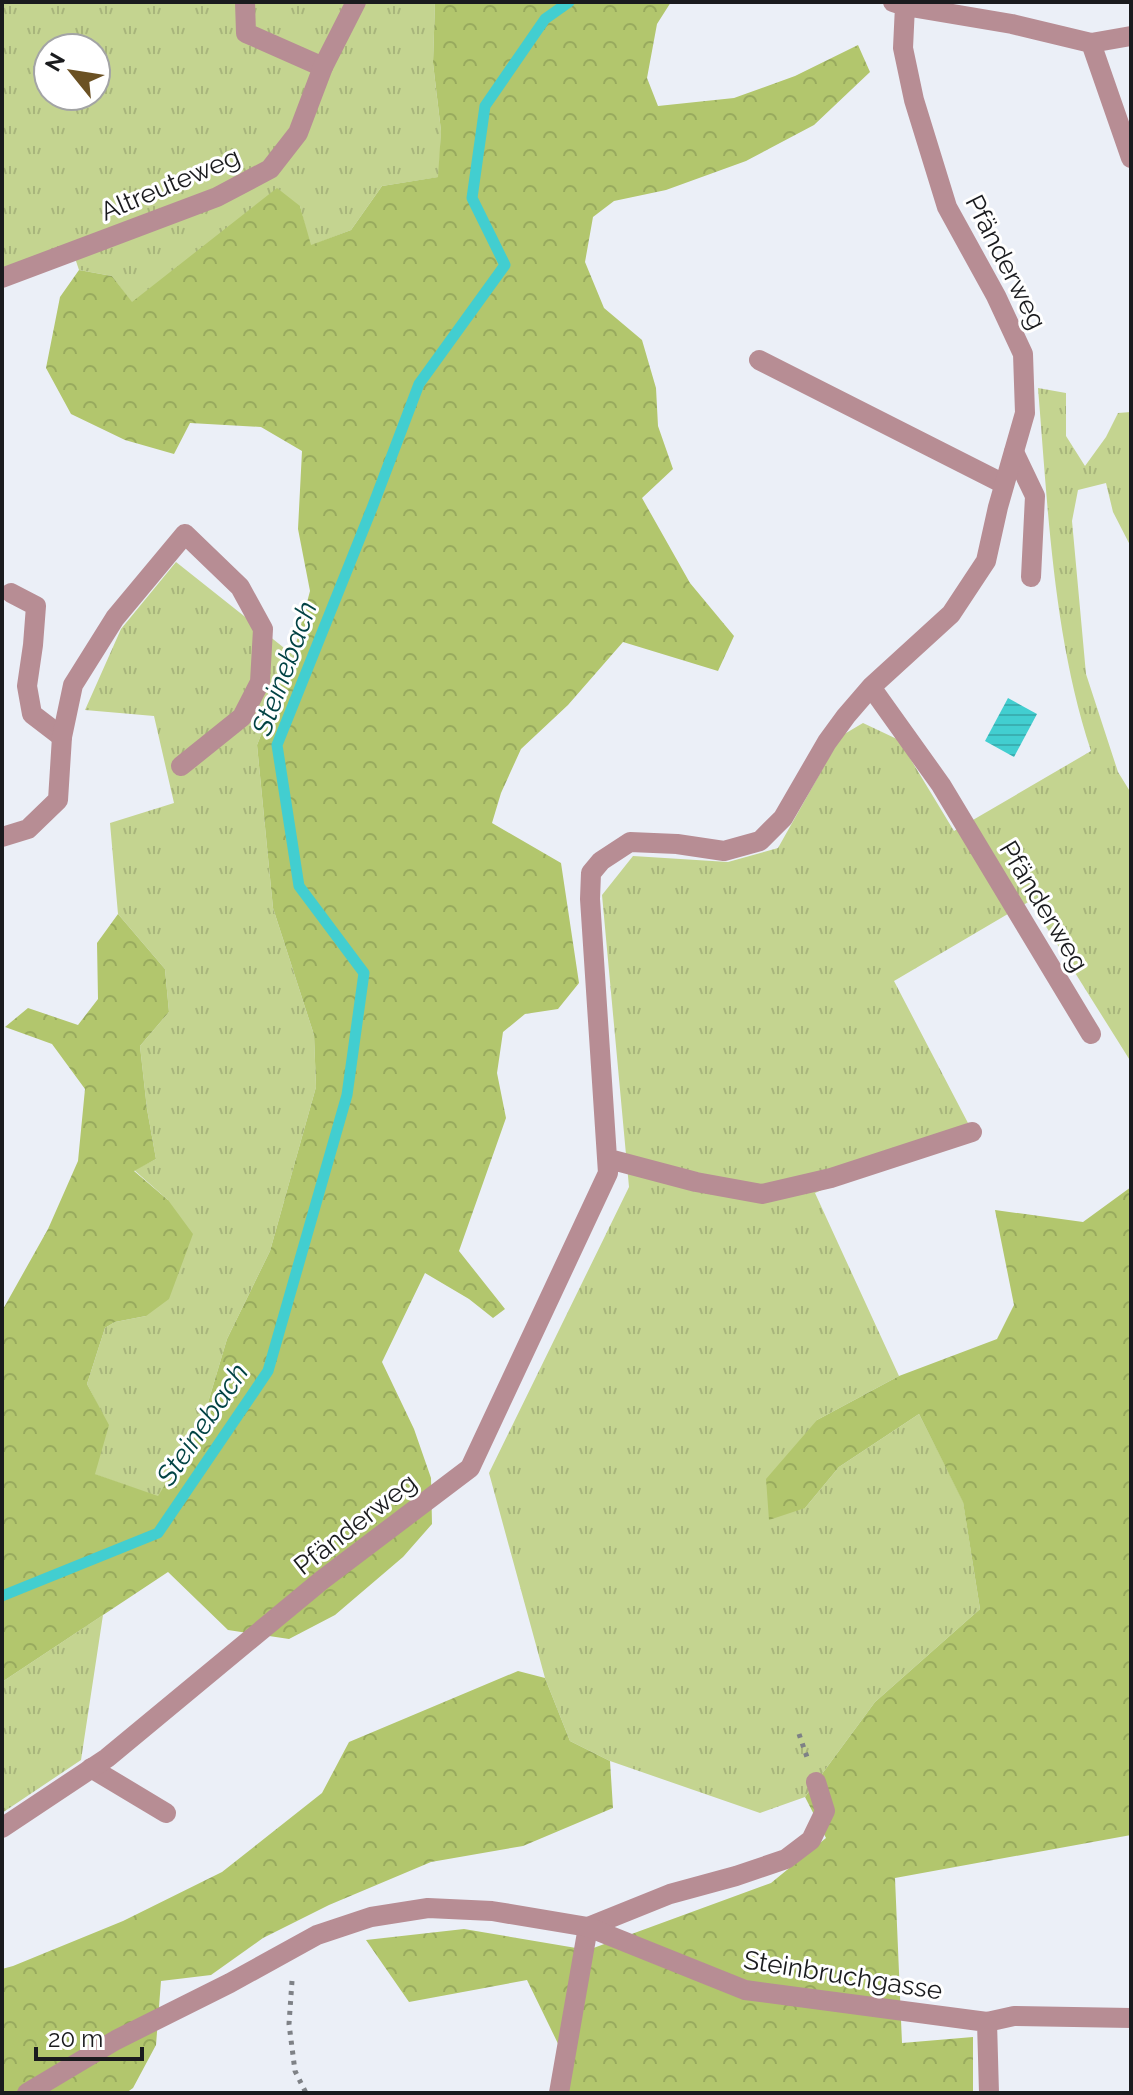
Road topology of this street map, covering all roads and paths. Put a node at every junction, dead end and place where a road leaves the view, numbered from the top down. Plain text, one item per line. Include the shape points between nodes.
1 (245, 2) edge
2 (356, 2) edge
3 (899, 4) edge
4 (1131, 36) edge
5 (1091, 43) junction
6 (323, 67) junction
7 (1131, 158) edge
8 (2, 278) edge
9 (759, 360) dead end
10 (1014, 452) junction
11 (1004, 484) junction
12 (1031, 577) dead end
13 (11, 593) dead end
14 (871, 687) junction
15 (62, 737) junction
16 (181, 766) dead end
17 (2, 837) edge
18 (1091, 1034) dead end
19 (972, 1132) dead end
20 (609, 1159) junction
21 (91, 1768) junction
22 (816, 1782) dead end
23 (166, 1813) dead end
24 (2, 1828) edge
25 (588, 1927) junction
26 (294, 1949) junction
27 (1131, 2018) edge
28 (987, 2022) junction
29 (27, 2093) edge
30 (306, 2093) edge
31 (559, 2093) edge
32 (989, 2093) edge

1 - 6 street via 246,33
2 - 6 street, Altreuteweg
3 - 5 street
3 - 10 street, Pfänderweg via 914,100 947,207 1023,354 1025,413
4 - 5 street
5 - 7 street
6 - 8 street, Altreuteweg via 298,133 270,169 217,197
9 - 11 street
10 - 11 street, Pfänderweg
10 - 12 street via 1035,496
11 - 14 street, Pfänderweg via 986,561 951,614
13 - 15 street via 36,606 27,686 32,714
14 - 18 street, Pfänderweg via 941,785
14 - 20 street, Pfänderweg via 827,742 783,818 760,841 724,851 630,842 591,873
15 - 16 street via 73,685 115,618 185,534 240,587 263,629 260,682 242,717
15 - 17 street via 58,800 28,829
19 - 20 street via 831,1178 762,1194
20 - 21 street, Pfänderweg via 608,1173 470,1468 322,1580
21 - 23 street
21 - 24 street, Pfänderweg
22 - 25 street via 825,1811 811,1840 786,1859 670,1894
25 - 26 street, Steinbruchgasse via 492,1911 428,1908 371,1917 317,1935
25 - 28 street, Steinbruchgasse via 745,1990
25 - 31 street
26 - 29 street, Steinbruchgasse via 116,2040
26 - 30 path via 289,2024 295,2071
27 - 28 street, Steinbruchgasse via 1014,2016
28 - 32 street

